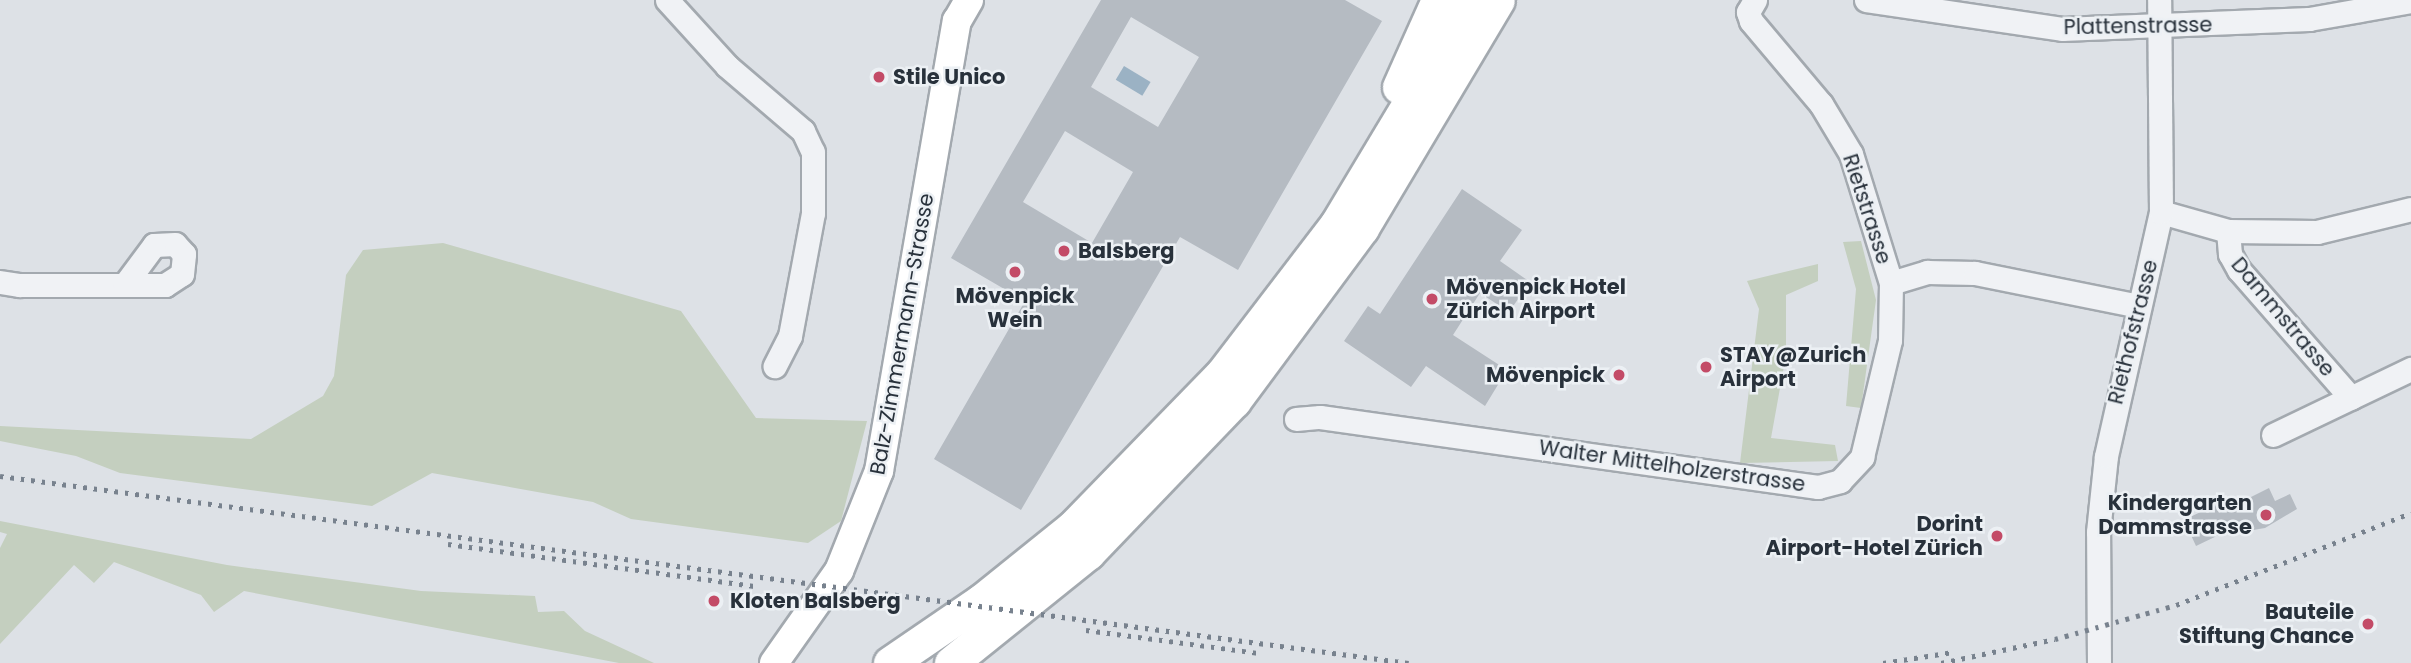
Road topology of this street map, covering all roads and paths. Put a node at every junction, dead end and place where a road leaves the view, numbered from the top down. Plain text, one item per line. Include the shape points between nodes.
1 (667, 0) edge
2 (1438, 0) edge
3 (1471, 0) edge
4 (1498, 0) edge
5 (1522, 0) edge
6 (1755, 0) edge
7 (1866, 0) edge
8 (2159, 0) edge
9 (2411, 1) edge
10 (960, 7) edge
11 (2159, 29) junction
12 (1461, 67) junction
13 (2411, 209) edge
14 (2161, 212) junction
15 (1336, 225) junction
16 (2228, 231) junction
17 (0, 282) edge
18 (1891, 283) junction
19 (125, 284) dead end
20 (2138, 306) junction
21 (775, 366) dead end
22 (2411, 369) edge
23 (2351, 398) junction
24 (1296, 419) dead end
25 (2273, 435) dead end
26 (774, 663) edge
27 (890, 663) edge
28 (951, 663) edge
29 (2099, 663) edge

1 - 21 street via 727,66 803,131 813,152 813,213 790,336
2 - 15 highway
3 - 15 highway
4 - 12 highway
5 - 12 highway
6 - 18 street, Rietstrasse via 1751,21 1821,104 1851,154
7 - 11 street, Plattenstrasse via 2062,29
8 - 11 street, Riethofstrasse
9 - 11 street, Plattenstrasse via 2309,19
10 - 26 main road, Balz-Zimmermann-Strasse via 878,471 839,571
11 - 14 street, Riethofstrasse
12 - 28 highway via 1335,268 1208,431 1088,553
13 - 16 street via 2317,232
14 - 16 street
14 - 20 street, Riethofstrasse
15 - 27 highway via 1240,352 1137,467 1029,564
16 - 23 street, Dammstrasse via 2230,254 2239,270
17 - 19 street
18 - 20 street, Rietstrasse via 1927,272 1975,273
18 - 24 street, Walter Mittelholzerstrasse via 1890,340 1862,457 1840,481 1818,487 1338,420
20 - 29 street, Riethofstrasse via 2101,488
22 - 23 street, Dammstrasse
23 - 25 street, Dammstrasse

